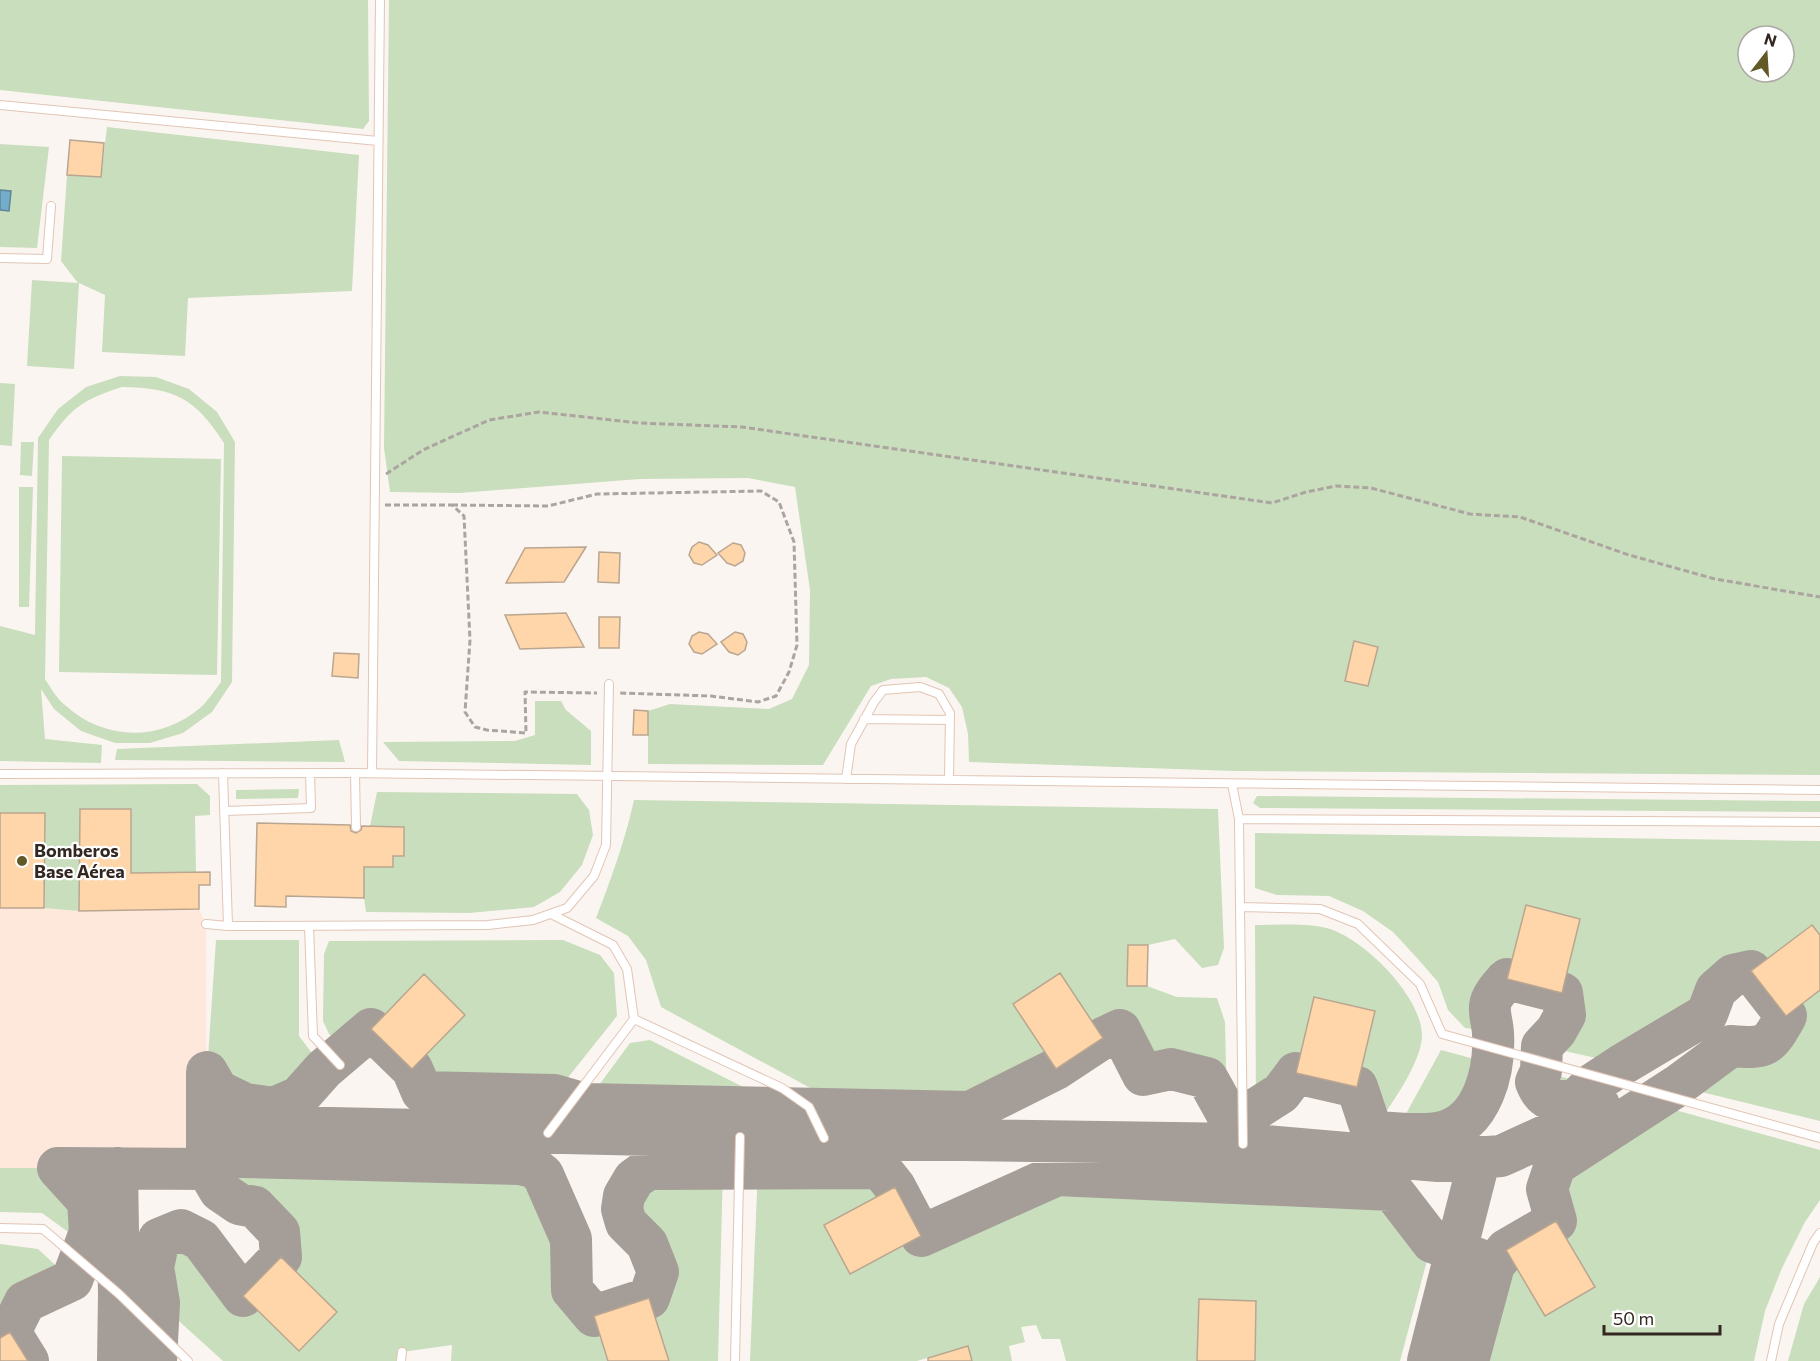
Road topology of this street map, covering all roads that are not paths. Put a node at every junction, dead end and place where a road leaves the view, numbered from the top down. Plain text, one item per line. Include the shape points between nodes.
1 (380, 0) edge
2 (0, 105) edge
3 (378, 141) junction
4 (51, 206) dead end
5 (0, 258) edge
6 (609, 684) dead end
7 (864, 719) junction
8 (950, 720) junction
9 (310, 773) junction
10 (355, 773) junction
11 (372, 773) junction
12 (0, 774) edge
13 (223, 774) junction
14 (608, 777) junction
15 (846, 779) junction
16 (949, 780) junction
17 (1232, 784) junction
18 (1820, 790) edge
19 (224, 811) junction
20 (1239, 819) junction
21 (1820, 822) edge
22 (356, 827) dead end
23 (1240, 908) junction
24 (551, 914) junction
25 (206, 924) dead end
26 (228, 926) junction
27 (309, 926) junction
28 (634, 1019) junction
29 (340, 1065) dead end
30 (548, 1133) dead end
31 (740, 1137) dead end
32 (824, 1138) dead end
33 (1820, 1138) edge
34 (1243, 1144) dead end
35 (0, 1228) edge
36 (1820, 1233) edge
37 (188, 1361) edge
38 (735, 1361) edge
39 (1771, 1361) edge

1 - 3 lane
2 - 3 lane
3 - 11 lane
4 - 5 lane via 47,259
6 - 14 lane
7 - 8 lane
7 - 8 lane via 883,690 920,687 939,694
7 - 15 lane via 851,744
8 - 16 lane
9 - 10 lane
9 - 13 lane
9 - 19 lane via 311,808
10 - 11 lane
10 - 22 lane
11 - 14 lane
12 - 13 lane
13 - 19 lane
14 - 15 lane
14 - 24 lane via 606,845 594,876 567,908
15 - 16 lane
16 - 17 lane
17 - 18 lane
17 - 20 lane
19 - 26 lane
20 - 21 lane
20 - 23 lane
23 - 33 lane via 1320,909 1358,924 1420,984 1442,1034
23 - 34 lane
24 - 27 lane via 488,925
24 - 28 lane via 613,945 627,969
25 - 26 lane
26 - 27 lane
27 - 29 lane via 313,1036
28 - 30 lane
28 - 32 lane via 782,1089 809,1107
31 - 38 lane
35 - 37 lane via 43,1229 119,1294
36 - 39 lane via 1779,1324

